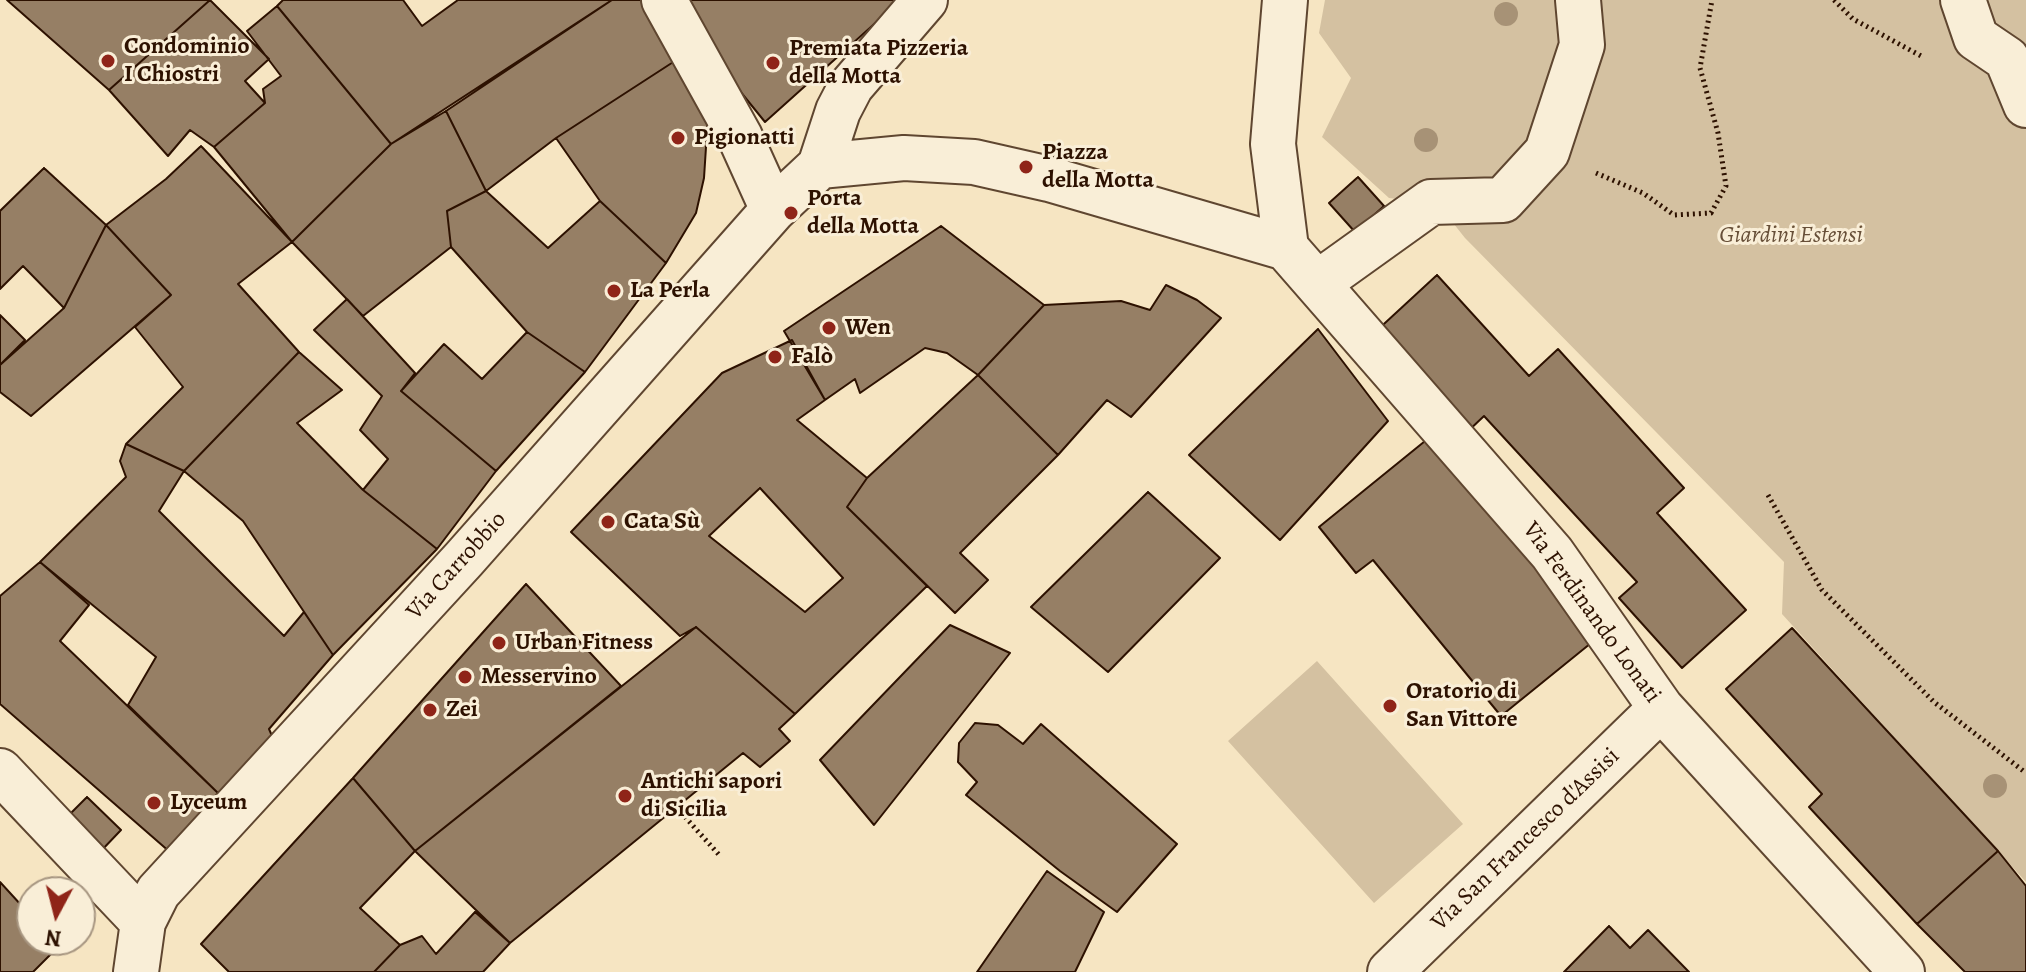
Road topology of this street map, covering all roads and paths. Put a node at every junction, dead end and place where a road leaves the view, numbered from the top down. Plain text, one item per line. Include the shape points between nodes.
1 (664, 0) edge
2 (925, 0) edge
3 (1285, 0) edge
4 (1578, 0) edge
5 (1712, 0) edge
6 (1834, 0) edge
7 (1970, 19) edge
8 (2026, 105) edge
9 (1547, 152) junction
10 (820, 166) junction
11 (773, 210) junction
12 (1286, 248) junction
13 (1318, 283) junction
14 (1768, 495) dead end
15 (1661, 708) junction
16 (0, 771) edge
17 (2026, 773) edge
18 (677, 808) dead end
19 (721, 857) dead end
20 (143, 922) junction
21 (136, 972) edge
22 (1390, 972) edge
23 (1902, 972) edge

1 - 11 street via 740,137
2 - 10 street via 851,86
3 - 12 street via 1273,144
4 - 9 street via 1582,45
5 - 9 path via 1700,68 1726,186 1711,213 1674,215 1643,193
6 - 7 path via 1853,19 1922,57
7 - 8 street via 2007,59
9 - 13 street via 1503,200 1431,202
10 - 11 street
10 - 12 street via 904,158 974,162
11 - 20 street, Via Carrobbio via 464,559 158,892
12 - 13 street, Via Ferdinando Lonati
13 - 15 street, Via Ferdinando Lonati via 1552,553
14 - 17 path via 1822,590 1934,702
15 - 22 street, Via San Francesco d'Assisi
15 - 23 street, Via Ferdinando Lonati
16 - 20 street
18 - 19 path
20 - 21 street

